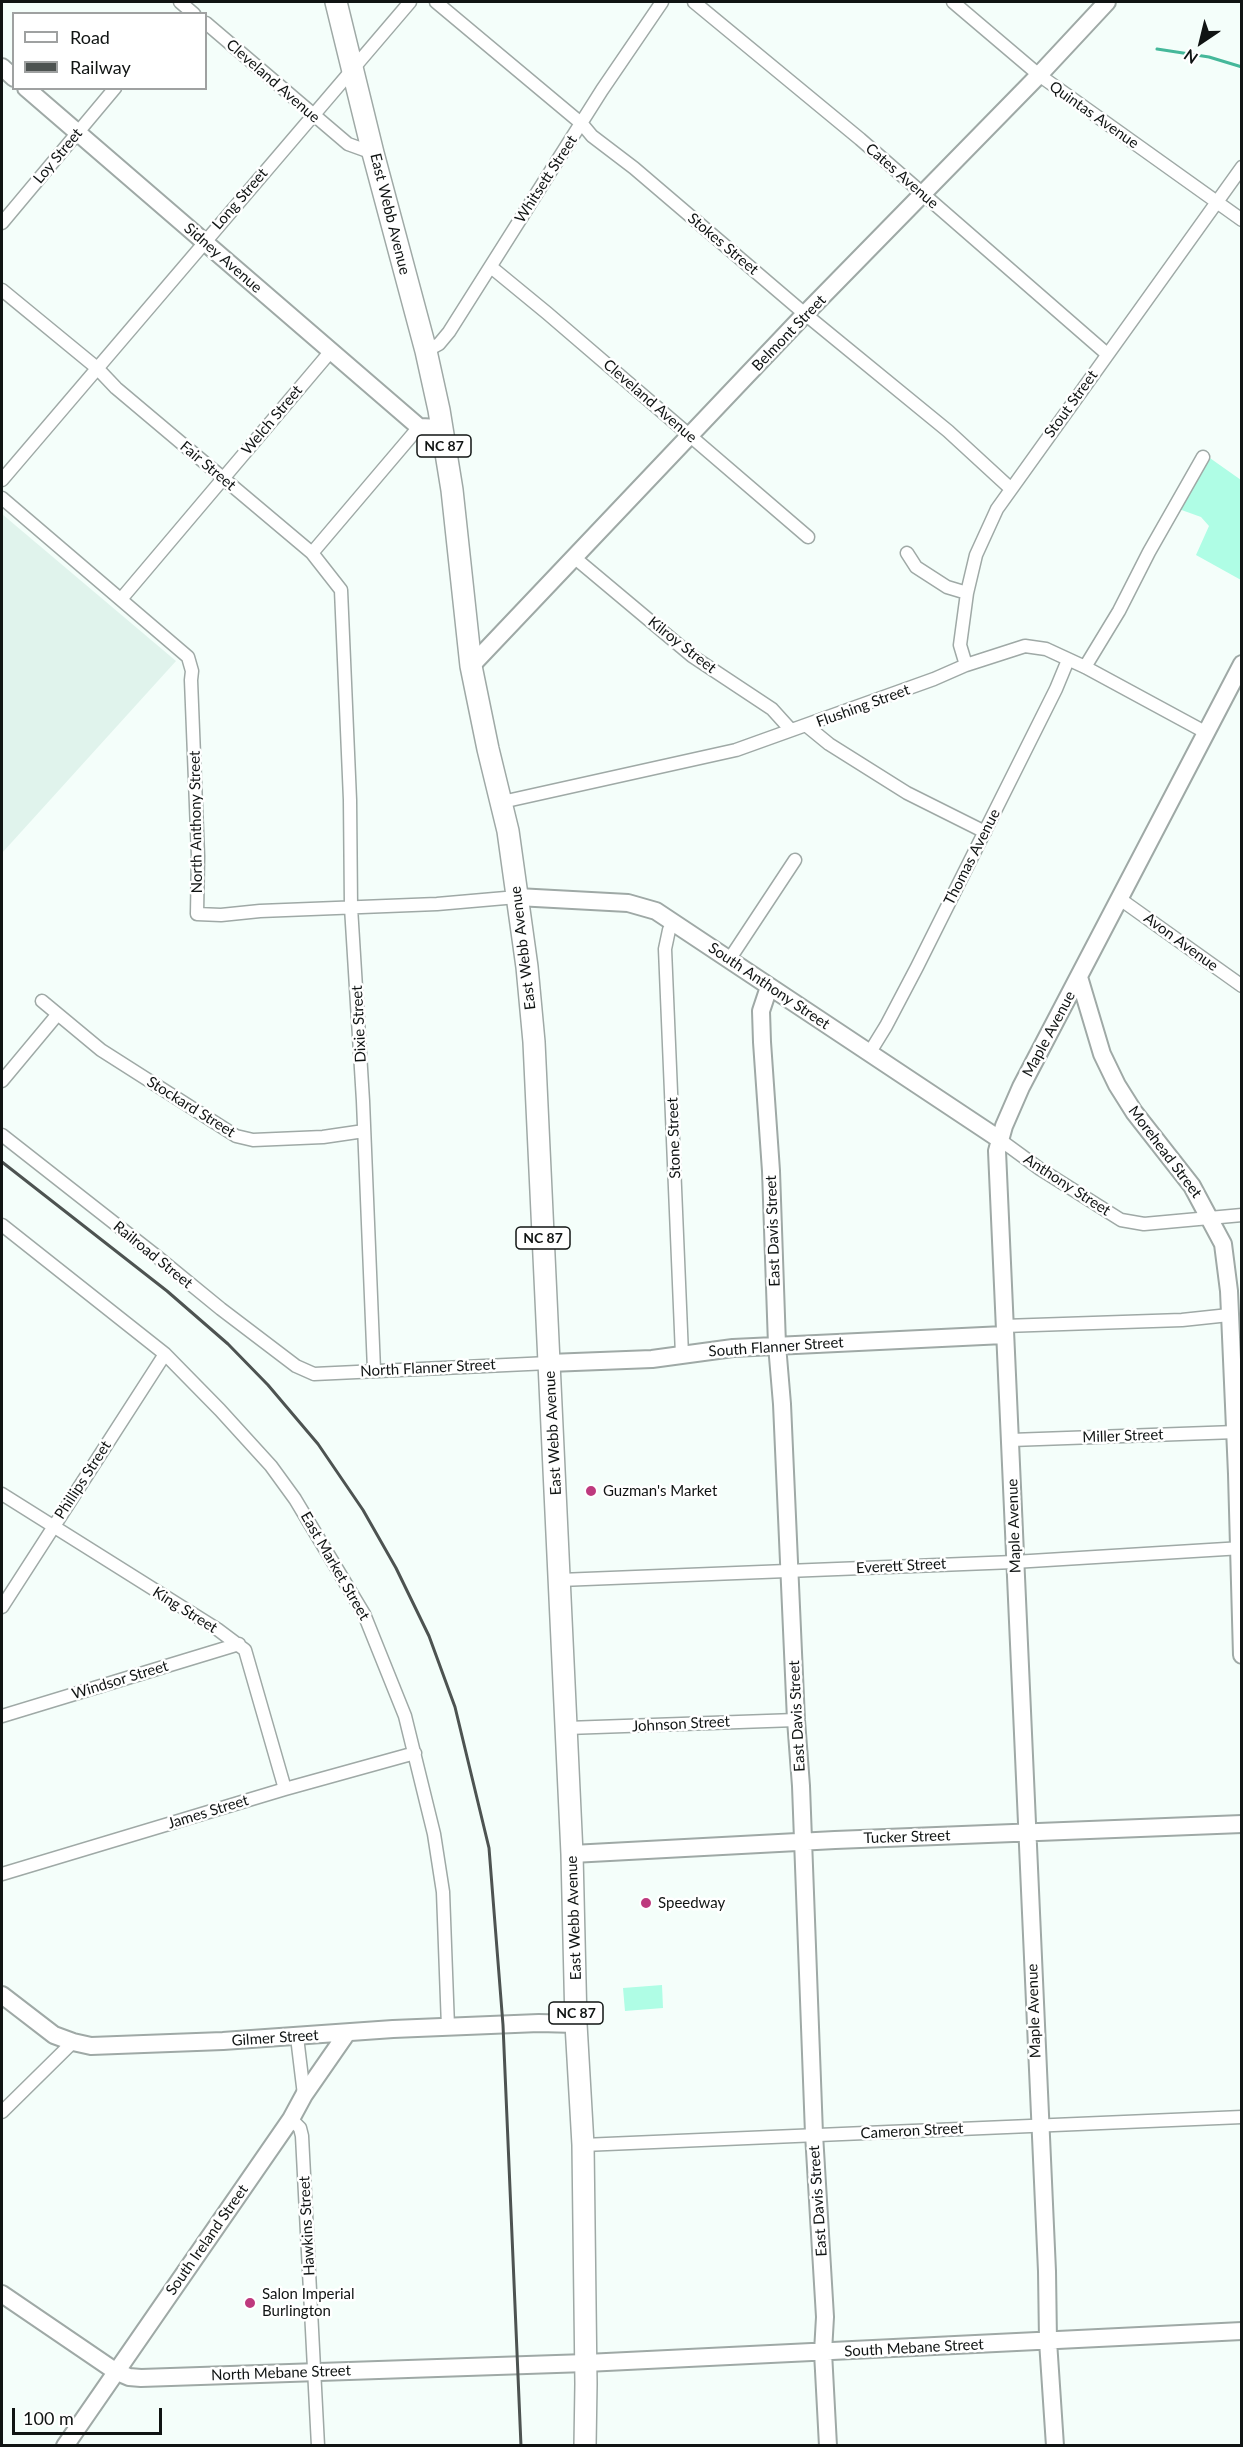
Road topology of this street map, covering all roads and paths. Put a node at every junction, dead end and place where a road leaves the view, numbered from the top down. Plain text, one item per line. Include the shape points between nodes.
1 (336, 2) edge
2 (410, 2) edge
3 (436, 2) edge
4 (662, 2) edge
5 (694, 2) edge
6 (953, 2) edge
7 (1107, 2) edge
8 (207, 24) edge
9 (353, 68) junction
10 (1038, 75) junction
11 (28, 90) edge
12 (113, 90) edge
13 (312, 114) junction
14 (582, 124) junction
15 (78, 133) junction
16 (374, 153) junction
17 (1242, 167) edge
18 (923, 194) junction
19 (1217, 204) junction
20 (1242, 220) edge
21 (2, 223) edge
22 (203, 241) junction
23 (490, 267) junction
24 (2, 290) edge
25 (805, 314) junction
26 (331, 351) junction
27 (426, 351) junction
28 (1107, 354) junction
29 (98, 368) junction
30 (419, 427) junction
31 (442, 428) junction
32 (690, 436) junction
33 (1203, 457) dead end
34 (223, 478) junction
35 (2, 480) edge
36 (1010, 488) junction
37 (2, 498) edge
38 (808, 537) dead end
39 (312, 553) junction
40 (907, 553) dead end
41 (574, 558) junction
42 (967, 593) junction
43 (122, 598) junction
44 (1068, 660) junction
45 (966, 665) junction
46 (471, 666) junction
47 (1085, 667) junction
48 (1240, 671) edge
49 (345, 678) joint
50 (807, 726) junction
51 (791, 730) junction
52 (1205, 732) junction
53 (502, 802) junction
54 (985, 832) junction
55 (795, 860) dead end
56 (517, 897) junction
57 (1120, 899) junction
58 (351, 907) junction
59 (674, 922) junction
60 (729, 960) junction
61 (1079, 977) junction
62 (1242, 986) edge
63 (769, 987) junction
64 (42, 1001) dead end
65 (57, 1015) junction
66 (870, 1052) junction
67 (2, 1081) edge
68 (364, 1131) junction
69 (2, 1135) edge
70 (999, 1139) junction
71 (1242, 1215) edge
72 (1209, 1217) junction
73 (2, 1225) edge
74 (1229, 1315) junction
75 (1004, 1330) junction
76 (777, 1345) junction
77 (165, 1354) junction
78 (682, 1355) junction
79 (549, 1363) junction
80 (374, 1370) junction
81 (307, 1371) joint
82 (1236, 1432) junction
83 (1011, 1440) junction
84 (2, 1494) edge
85 (53, 1527) junction
86 (1240, 1548) edge
87 (1014, 1562) junction
88 (789, 1570) junction
89 (560, 1580) junction
90 (2, 1607) edge
91 (239, 1644) junction
92 (1242, 1655) edge
93 (2, 1716) edge
94 (796, 1720) junction
95 (567, 1728) junction
96 (415, 1753) junction
97 (285, 1789) junction
98 (1242, 1824) edge
99 (1028, 1833) junction
100 (802, 1842) junction
101 (572, 1854) junction
102 (2, 1874) edge
103 (2, 1995) edge
104 (576, 2024) junction
105 (448, 2027) junction
106 (347, 2033) junction
107 (297, 2037) junction
108 (73, 2042) junction
109 (304, 2096) junction
110 (2, 2112) edge
111 (1242, 2116) edge
112 (291, 2119) junction
113 (1040, 2126) junction
114 (814, 2134) junction
115 (583, 2145) junction
116 (2, 2294) edge
117 (1242, 2331) edge
118 (1048, 2342) junction
119 (823, 2352) junction
120 (586, 2362) junction
121 (115, 2371) junction
122 (314, 2372) junction
123 (65, 2445) edge
124 (318, 2445) edge
125 (585, 2445) edge
126 (828, 2445) edge
127 (1055, 2445) edge

1 - 9 highway, East Webb Avenue / NC 87
2 - 9 street, Long Street
3 - 14 street, Stokes Street
4 - 14 street, Whitsett Street
5 - 18 street, Cates Avenue
6 - 10 street, Quintas Avenue
7 - 10 street, Belmont Street
8 - 13 street, Cleveland Avenue
9 - 13 street, Long Street
9 - 16 highway, East Webb Avenue / NC 87
10 - 18 street, Belmont Street
10 - 19 street, Quintas Avenue
11 - 15 street, Sidney Avenue
12 - 15 street, Loy Street
13 - 16 street, Cleveland Avenue via 348,144
13 - 22 street, Long Street
14 - 23 street, Whitsett Street
14 - 25 street, Stokes Street
15 - 21 street, Loy Street
15 - 22 street, Sidney Avenue
16 - 27 highway, East Webb Avenue / NC 87
17 - 19 street, Stout Street
18 - 25 street, Belmont Street
18 - 28 street, Cates Avenue
19 - 20 street, Quintas Avenue
19 - 28 street, Stout Street
22 - 26 street, Sidney Avenue
22 - 29 street, Long Street
23 - 27 street, Whitsett Street via 449,332
23 - 32 street, Cleveland Avenue
24 - 29 street, Fair Street
25 - 32 street, Belmont Street
25 - 36 street, Stokes Street via 948,431
26 - 30 street, Sidney Avenue
26 - 34 street, Welch Street
27 - 31 highway, East Webb Avenue / NC 87
28 - 36 street, Stout Street
29 - 34 street, Fair Street via 116,388
29 - 35 street, Long Street
30 - 31 street
30 - 39 street
31 - 46 highway, East Webb Avenue / NC 87
32 - 38 street, Cleveland Avenue
32 - 41 street, Belmont Street
33 - 47 street
34 - 39 street, Fair Street
34 - 43 street, Welch Street
36 - 42 street, Stout Street via 981,543
37 - 43 street, North Anthony Street
39 - 49 street, Fair Street via 341,590
40 - 42 street via 916,567 947,587
41 - 46 street, Belmont Street
41 - 51 street, Kilroy Street via 692,656 772,709
42 - 45 street, Stout Street via 960,645
43 - 58 street, North Anthony Street via 183,651 192,665 197,914
44 - 45 street, Flushing Street via 1046,649 1025,646
44 - 47 street, Flushing Street
44 - 54 street, Thomas Avenue
45 - 50 street, Flushing Street
46 - 53 highway, East Webb Avenue / NC 87
47 - 52 street, Flushing Street
48 - 52 street, Maple Avenue
49 - 58 street, Dixie Street
50 - 51 street, Flushing Street
50 - 54 street via 897,787
51 - 53 street, Flushing Street via 736,750
52 - 57 street, Maple Avenue
53 - 56 highway, East Webb Avenue / NC 87
54 - 66 street, Thomas Avenue
55 - 60 street
56 - 58 street, North Anthony Street
56 - 59 street, South Anthony Street via 628,903 656,911
56 - 79 highway, East Webb Avenue / NC 87 via 534,1042
57 - 61 street, Maple Avenue
57 - 62 street, Avon Avenue
58 - 68 street, Dixie Street
59 - 60 street, South Anthony Street
59 - 78 street, Stone Street via 665,949
60 - 63 street, South Anthony Street
61 - 70 street, Maple Avenue via 1021,1087
61 - 72 street, Morehead Street via 1102,1054 1117,1085 1192,1186
63 - 66 street, South Anthony Street
63 - 76 street, East Davis Street via 761,1011
64 - 65 street, Stockard Street
65 - 67 street
65 - 68 street, Stockard Street via 125,1066 241,1138 323,1137
66 - 70 street, South Anthony Street
68 - 80 street, Dixie Street
69 - 81 street, Railroad Street via 270,1348
70 - 72 street, Anthony Street via 1040,1170 1121,1220 1144,1224
70 - 75 street, Maple Avenue via 996,1162
71 - 72 street, Anthony Street
72 - 74 street, Morehead Street via 1223,1244
73 - 77 street, East Market Street
74 - 75 street, South Flanner Street
74 - 82 street, Morehead Street
75 - 76 street, South Flanner Street
75 - 83 street, Maple Avenue
76 - 78 street, South Flanner Street
76 - 88 street, East Davis Street
77 - 85 street, Phillips Street
77 - 96 street, East Market Street via 271,1466 309,1519 364,1614 405,1716
78 - 79 street, South Flanner Street
79 - 80 street, North Flanner Street
79 - 89 highway, East Webb Avenue / NC 87
80 - 81 street, North Flanner Street via 326,1374
82 - 83 street, Miller Street
82 - 86 street, Morehead Street
83 - 87 street, Maple Avenue
84 - 85 street, King Street
85 - 90 street, Phillips Street
85 - 91 street, King Street
86 - 87 street, Everett Street
86 - 92 street, Morehead Street
87 - 88 street, Everett Street
87 - 99 street, Maple Avenue
88 - 89 street, Everett Street
88 - 94 street, East Davis Street
89 - 95 highway, East Webb Avenue / NC 87
91 - 93 street, Windsor Street
91 - 97 street via 247,1655
94 - 95 street, Johnson Street
94 - 100 street, East Davis Street
95 - 101 highway, East Webb Avenue / NC 87
96 - 97 street, James Street
96 - 105 street, East Market Street via 443,1892
97 - 102 street, James Street
98 - 99 street, Tucker Street
99 - 100 street, Tucker Street
99 - 113 street, Maple Avenue
100 - 101 street, Tucker Street
100 - 114 street, East Davis Street
101 - 104 highway, East Webb Avenue / NC 87
103 - 108 street via 44,2028
104 - 105 street, Gilmer Street
104 - 115 highway, East Webb Avenue / NC 87
105 - 106 street, Gilmer Street
106 - 107 street, Gilmer Street
106 - 109 street, South Ireland Street
107 - 108 street, Gilmer Street via 116,2046
107 - 109 street
108 - 110 street
109 - 112 street, South Ireland Street
111 - 113 street, Cameron Street
112 - 121 street, South Ireland Street
112 - 122 street, Hawkins Street via 302,2136
113 - 114 street, Cameron Street
113 - 118 street, Maple Avenue
114 - 115 street, Cameron Street
114 - 119 street, East Davis Street via 825,2317
115 - 120 highway, East Webb Avenue / NC 87
116 - 121 street, North Mebane Street
117 - 118 street, South Mebane Street
118 - 119 street, South Mebane Street
118 - 127 street, Maple Avenue
119 - 120 street, South Mebane Street
119 - 126 street, East Davis Street
120 - 122 street, North Mebane Street
120 - 125 highway, East Webb Avenue / NC 87
121 - 122 street, North Mebane Street via 141,2378
121 - 123 street, South Ireland Street
122 - 124 street, Hawkins Street

